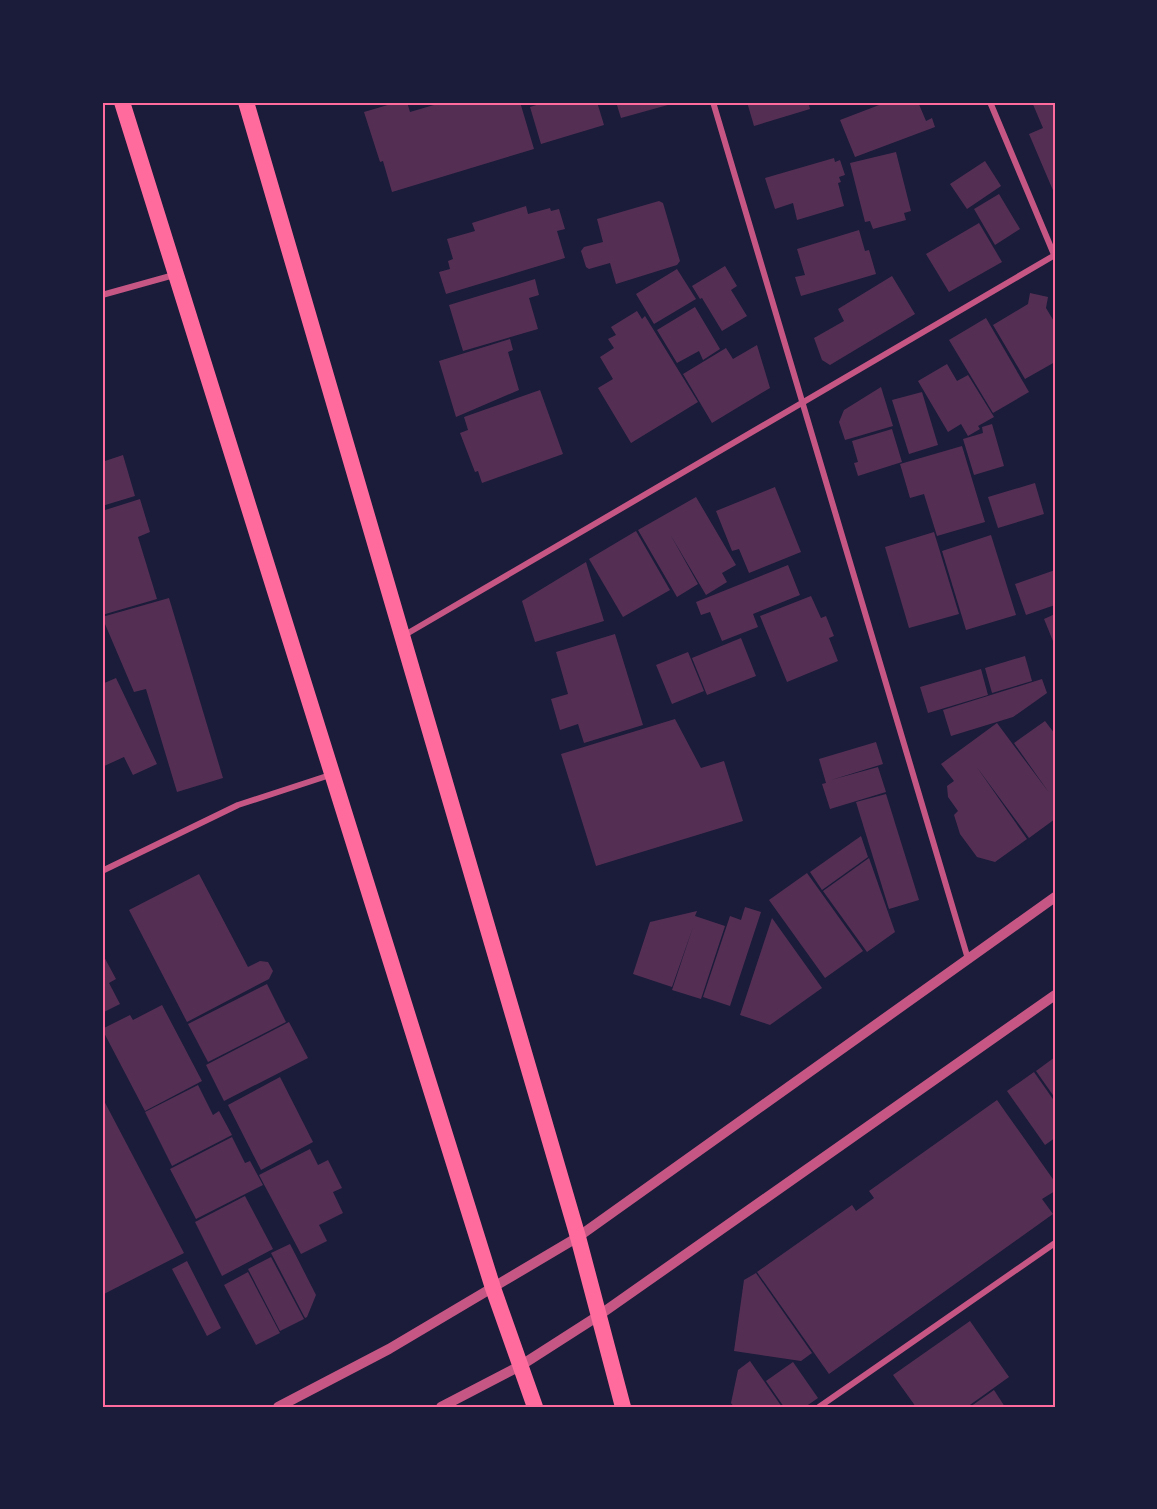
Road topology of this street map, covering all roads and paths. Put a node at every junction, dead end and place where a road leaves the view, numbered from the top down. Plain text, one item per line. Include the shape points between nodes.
1 (122, 102) edge
2 (246, 102) edge
3 (713, 102) edge
4 (990, 102) edge
5 (1055, 256) edge
6 (175, 274) junction
7 (102, 295) edge
8 (802, 403) junction
9 (402, 636) junction
10 (332, 774) junction
11 (102, 871) edge
12 (1055, 897) edge
13 (968, 959) junction
14 (1055, 994) edge
15 (578, 1238) junction
16 (1055, 1243) edge
17 (493, 1288) junction
18 (598, 1316) junction
19 (520, 1366) junction
20 (278, 1407) edge
21 (441, 1407) edge
22 (535, 1407) edge
23 (623, 1407) edge
24 (819, 1407) edge

1 - 6 highway
2 - 9 highway
3 - 8 street
4 - 5 street
5 - 8 street
6 - 7 street
6 - 10 highway
8 - 9 street
8 - 13 street
9 - 15 highway
10 - 11 street via 238,805
10 - 17 highway
12 - 13 street
13 - 15 street
14 - 18 street
15 - 17 street
15 - 18 highway
16 - 24 street
17 - 19 highway
17 - 20 street via 390,1349
18 - 19 street
18 - 23 highway
19 - 21 street
19 - 22 highway

